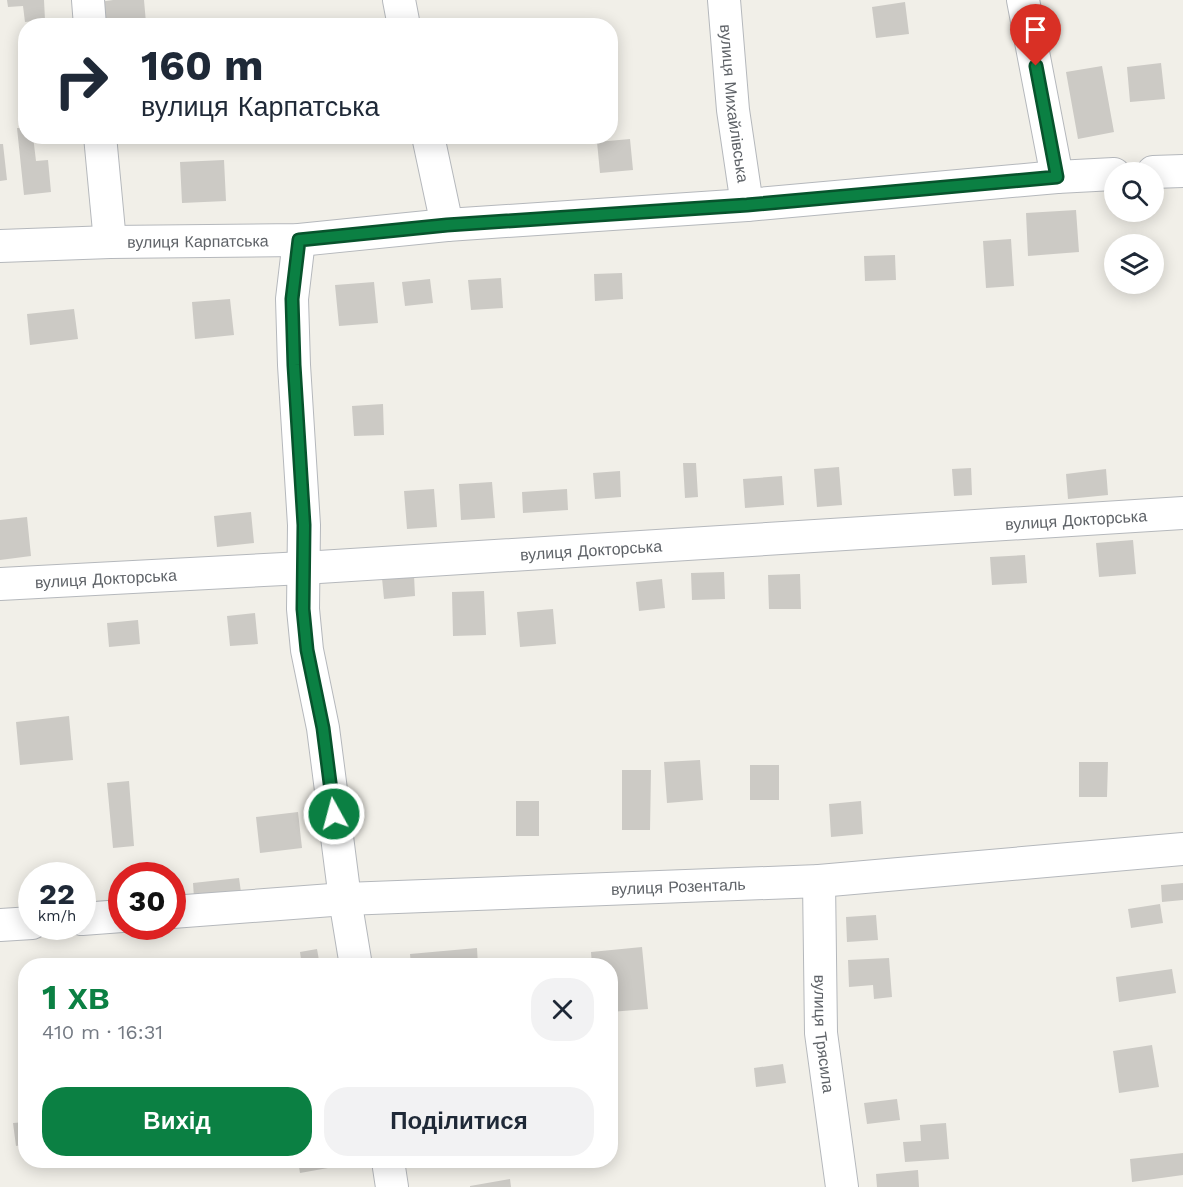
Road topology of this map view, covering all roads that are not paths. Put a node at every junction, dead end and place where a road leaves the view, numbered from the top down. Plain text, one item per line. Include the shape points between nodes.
1 (88, 0) edge
2 (399, 0) edge
3 (724, 0) edge
4 (1023, 0) edge
5 (89, 18) edge
6 (402, 18) edge
7 (101, 144) edge
8 (430, 144) edge
9 (1183, 171) edge
10 (1164, 172) edge
11 (1104, 175) edge
12 (1057, 177) junction
13 (747, 205) junction
14 (447, 225) junction
15 (299, 240) junction
16 (110, 242) junction
17 (0, 246) edge
18 (1183, 513) edge
19 (303, 568) junction
20 (0, 584) edge
21 (1183, 849) edge
22 (819, 881) junction
23 (345, 899) junction
24 (186, 911) edge
25 (18, 924) edge
26 (0, 925) edge
27 (355, 958) edge
28 (389, 1168) edge
29 (392, 1187) edge
30 (842, 1187) edge

1 - 5 street
2 - 6 street
3 - 13 street, вулиця Михайлівська via 733,110
4 - 12 street
7 - 16 street
8 - 14 street
9 - 10 street
11 - 12 street, вулиця Карпатська
12 - 13 street, вулиця Карпатська
13 - 14 street, вулиця Карпатська
14 - 15 street, вулиця Карпатська
15 - 16 street, вулиця Карпатська
15 - 19 street via 292,299
16 - 17 street, вулиця Карпатська
18 - 19 street, вулиця Докторська
19 - 20 street, вулиця Докторська
19 - 23 street via 307,650 323,728
21 - 22 street, вулиця Розенталь
22 - 23 street, вулиця Розенталь
22 - 30 street, вулиця Трясила via 820,1033
23 - 24 street, вулиця Розенталь
23 - 27 street
25 - 26 street
28 - 29 street

